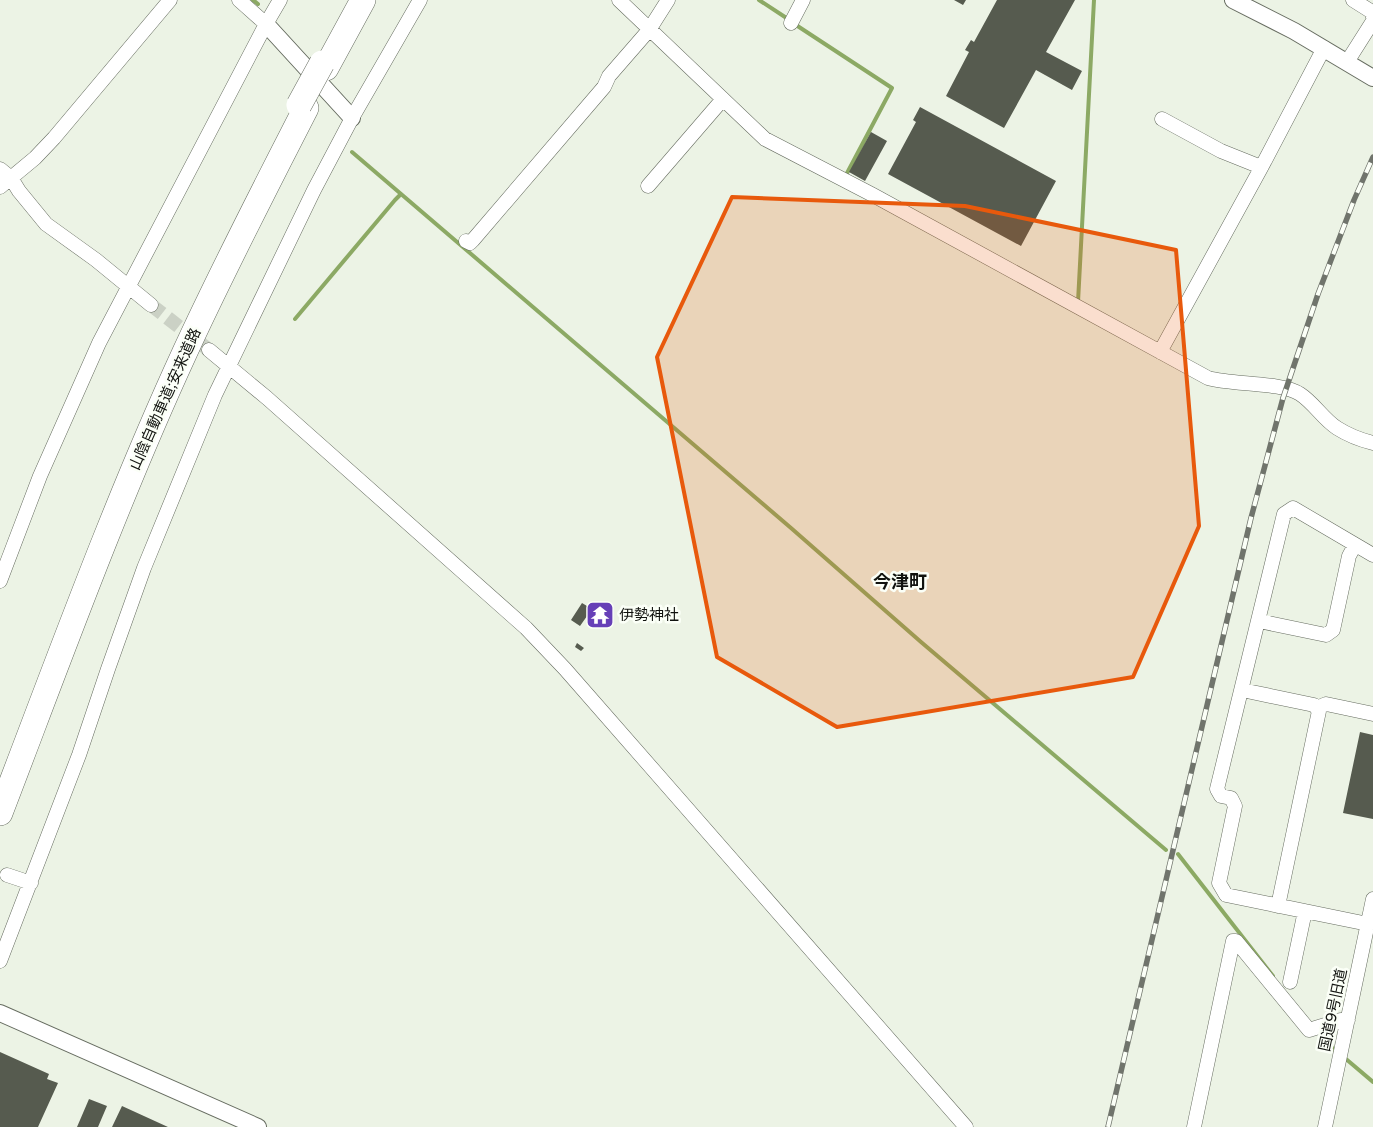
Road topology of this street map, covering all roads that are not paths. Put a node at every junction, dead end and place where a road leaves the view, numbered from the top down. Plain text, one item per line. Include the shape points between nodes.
1 (170, 0) edge
2 (239, 0) edge
3 (280, 0) edge
4 (356, 0) edge
5 (363, 0) edge
6 (420, 0) edge
7 (618, 0) edge
8 (668, 0) edge
9 (803, 0) edge
10 (1234, 0) edge
11 (1353, 0) edge
12 (1373, 17) edge
13 (1373, 22) edge
14 (792, 23) dead end
15 (266, 24) junction
16 (649, 30) junction
17 (1324, 48) junction
18 (1347, 62) junction
19 (324, 65) junction
20 (1373, 78) edge
21 (723, 99) junction
22 (302, 106) junction
23 (352, 118) junction
24 (1162, 118) dead end
25 (1261, 167) junction
26 (0, 169) edge
27 (6, 183) edge
28 (648, 186) dead end
29 (466, 242) dead end
30 (128, 286) junction
31 (151, 305) tunnel mouth
32 (209, 350) tunnel mouth
33 (1160, 352) junction
34 (228, 365) junction
35 (1373, 443) edge
36 (1355, 545) junction
37 (1373, 555) edge
38 (0, 581) edge
39 (1258, 621) junction
40 (1242, 690) junction
41 (1317, 708) junction
42 (1373, 714) edge
43 (0, 791) edge
44 (0, 813) edge
45 (7, 875) dead end
46 (31, 883) junction
47 (1373, 899) edge
48 (1278, 906) junction
49 (1305, 911) junction
50 (1368, 924) junction
51 (1368, 950) edge
52 (0, 961) edge
53 (1290, 982) dead end
54 (0, 1013) edge
55 (1348, 1020) junction
56 (258, 1127) edge
57 (966, 1127) edge
58 (1194, 1127) edge
59 (1325, 1127) edge

1 - 27 street via 54,138
2 - 15 street
3 - 15 street
4 - 19 highway, 山陰自動車道;安来道路
5 - 19 highway, 山陰自動車道;安来道路
6 - 23 street
7 - 16 street
8 - 16 street
9 - 14 street
10 - 17 street
11 - 12 street via 1372,12
13 - 18 street
15 - 23 street
15 - 30 street
16 - 21 street
16 - 29 street via 473,240
17 - 18 street
17 - 25 street
18 - 20 street
19 - 22 highway, 山陰自動車道;安来道路, bridge
21 - 28 street
21 - 33 street via 765,139 882,199
22 - 43 highway, 山陰自動車道;安来道路 via 230,240 136,444
22 - 44 highway, 山陰自動車道;安来道路 via 143,448
23 - 34 street
24 - 25 street via 1221,151
25 - 33 street
26 - 27 street
27 - 30 street via 19,191 46,224
30 - 31 street
30 - 38 street via 40,476
32 - 34 street
33 - 35 street via 1213,380 1278,387 1299,393 1336,428
34 - 46 street via 144,568
34 - 57 street via 526,628
36 - 37 street
36 - 39 street via 1349,556 1334,630 1326,635
36 - 39 street via 1293,508 1284,514
39 - 40 street
40 - 41 street
40 - 48 street via 1217,789 1221,796 1231,798 1235,806 1218,883 1226,895
41 - 42 street via 1326,704
41 - 48 street via 1320,711
45 - 46 street
46 - 52 street
47 - 50 street, 国道9号旧道
48 - 49 street
49 - 50 street
49 - 53 street
50 - 51 street, 国道9号旧道
51 - 55 street, 国道9号旧道
54 - 56 street
55 - 58 street via 1309,1030 1236,940 1233,941
55 - 59 street, 国道9号旧道

